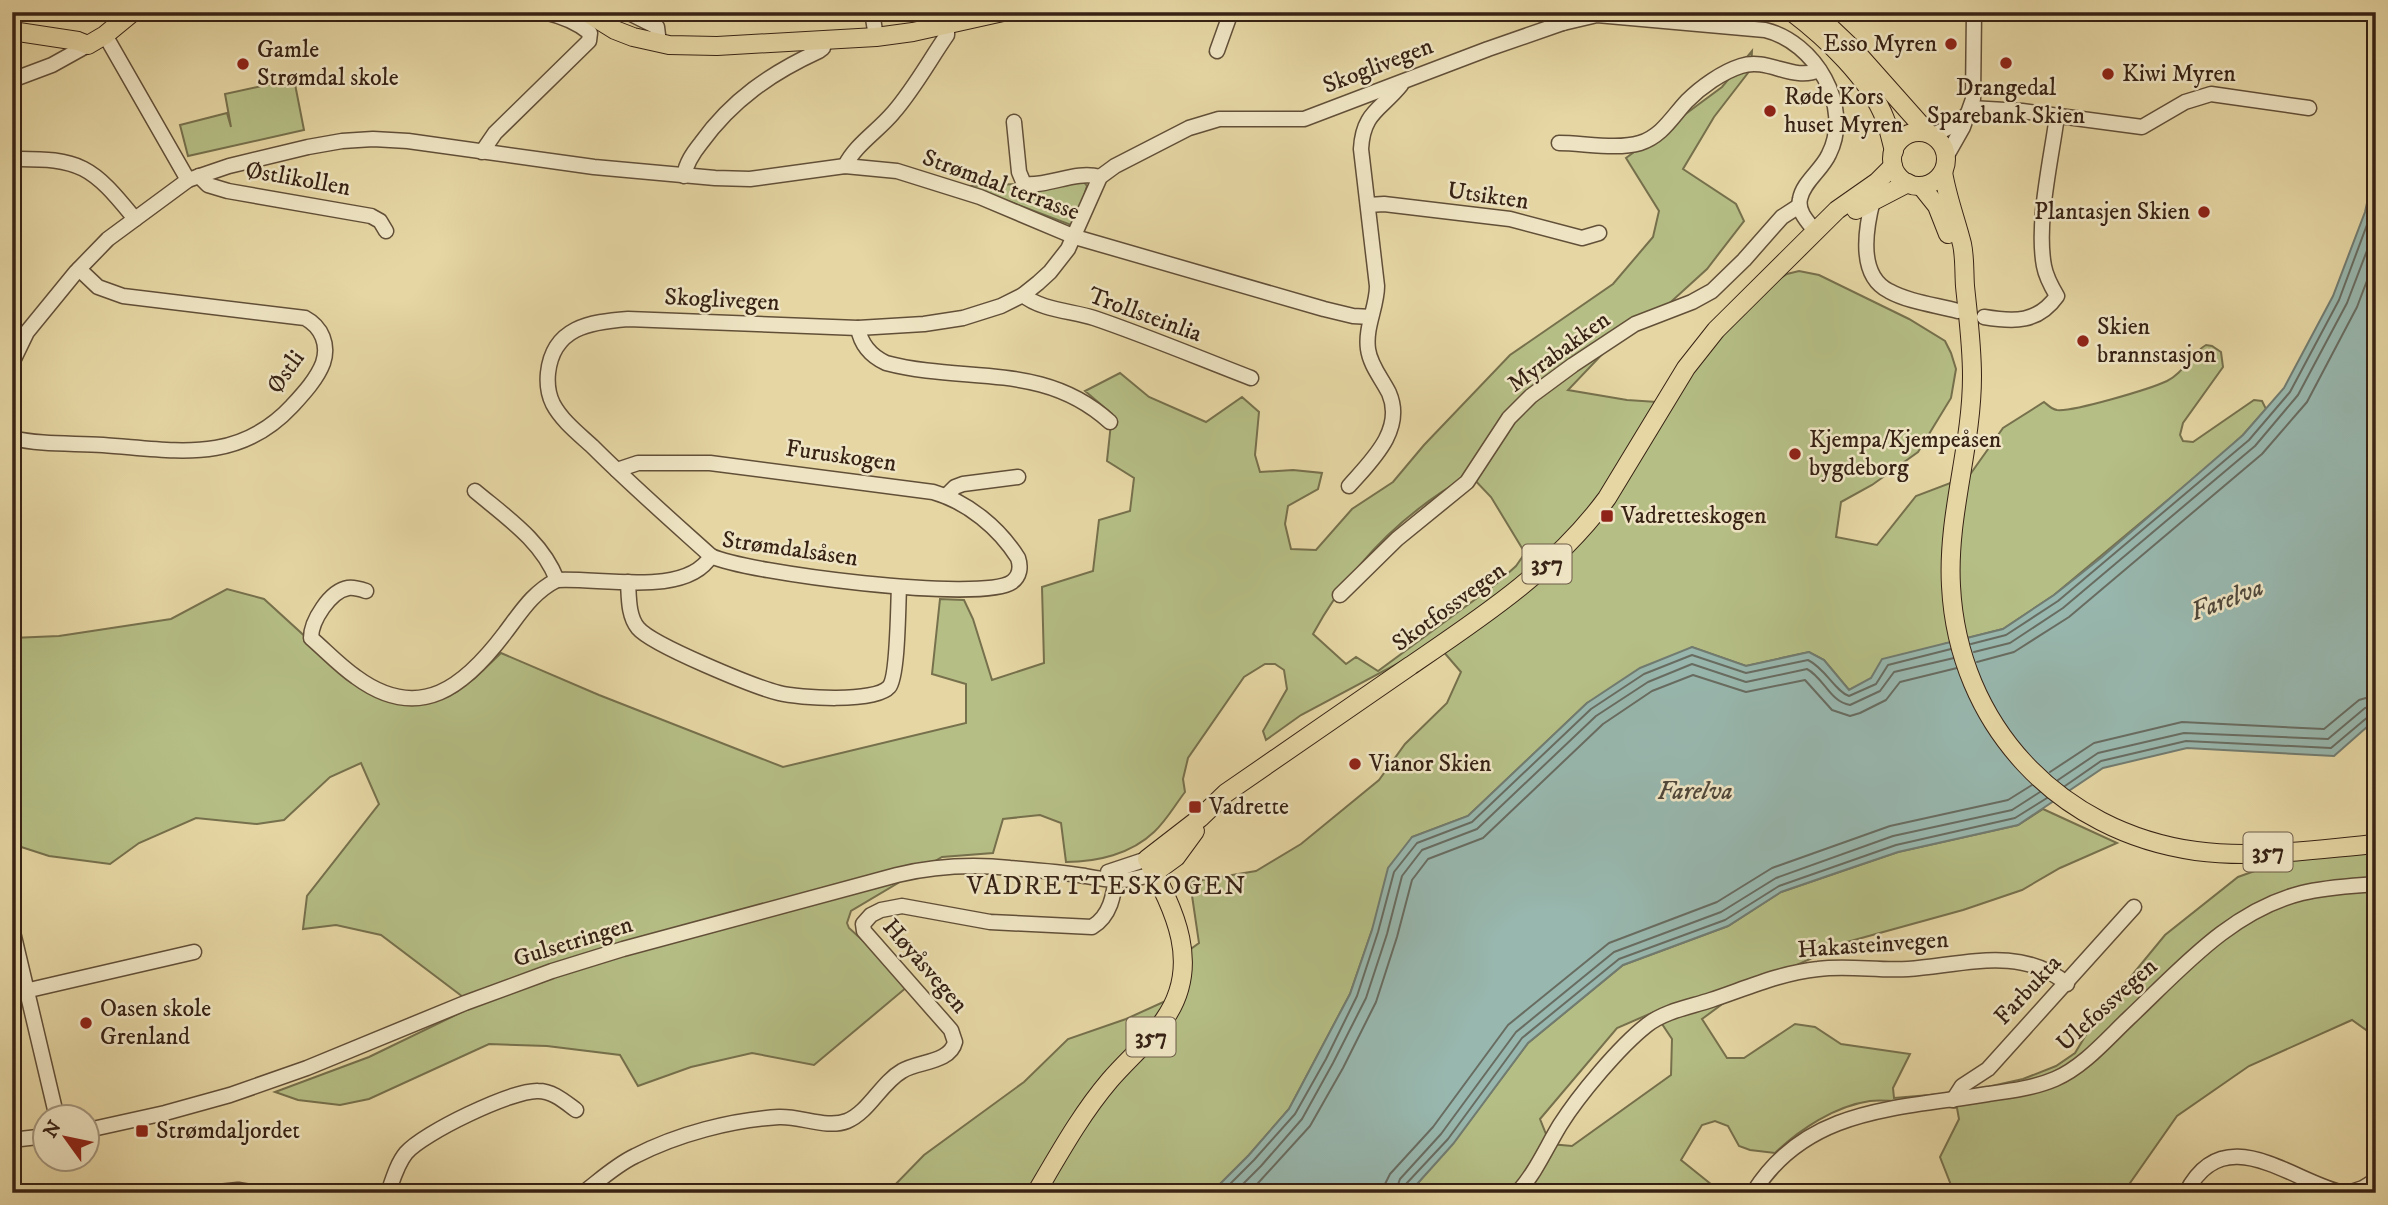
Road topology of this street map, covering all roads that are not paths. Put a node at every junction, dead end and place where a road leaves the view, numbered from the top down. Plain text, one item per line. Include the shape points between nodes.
1 (133, 12) edge
2 (149, 12) edge
3 (544, 12) edge
4 (586, 12) edge
5 (627, 12) edge
6 (873, 12) edge
7 (1003, 12) edge
8 (1231, 12) edge
9 (1532, 12) edge
10 (1792, 12) edge
11 (1814, 12) edge
12 (1975, 12) edge
13 (1563, 23) junction
14 (947, 24) junction
15 (12, 31) edge
16 (105, 34) junction
17 (876, 37) junction
18 (824, 40) junction
19 (659, 43) junction
20 (88, 45) junction
21 (1217, 51) dead end
22 (1819, 71) junction
23 (12, 80) edge
24 (1402, 80) junction
25 (2309, 108) dead end
26 (1970, 109) junction
27 (2057, 116) junction
28 (1014, 122) dead end
29 (1930, 134) junction
30 (1559, 143) dead end
31 (482, 152) junction
32 (1893, 158) junction
33 (12, 159) edge
34 (1945, 165) junction
35 (845, 166) junction
36 (684, 176) junction
37 (1100, 177) junction
38 (194, 178) junction
39 (1915, 185) junction
40 (1873, 200) junction
41 (1368, 205) junction
42 (1800, 206) junction
43 (135, 219) junction
44 (386, 230) dead end
45 (1816, 232) junction
46 (1599, 233) dead end
47 (1075, 237) junction
48 (79, 269) junction
49 (1965, 284) junction
50 (1023, 295) junction
51 (1958, 311) dead end
52 (1371, 317) junction
53 (1984, 317) dead end
54 (858, 328) junction
55 (12, 363) edge
56 (1251, 378) dead end
57 (1110, 422) dead end
58 (12, 438) edge
59 (617, 470) junction
60 (1018, 477) dead end
61 (1349, 486) dead end
62 (475, 491) dead end
63 (946, 496) junction
64 (711, 556) junction
65 (1018, 575) joint
66 (557, 580) junction
67 (628, 582) junction
68 (899, 587) junction
69 (366, 591) dead end
70 (1340, 595) dead end
71 (2376, 844) edge
72 (1150, 866) junction
73 (1116, 876) junction
74 (2376, 884) edge
75 (2134, 907) dead end
76 (12, 928) edge
77 (194, 952) dead end
78 (2067, 984) junction
79 (19, 992) edge
80 (1953, 1100) junction
81 (53, 1104) edge
82 (576, 1110) dead end
83 (102, 1127) edge
84 (32, 1138) edge
85 (12, 1140) edge
86 (2376, 1180) edge
87 (208, 1193) edge
88 (257, 1193) edge
89 (388, 1193) edge
90 (583, 1193) edge
91 (1036, 1193) edge
92 (1517, 1193) edge
93 (1753, 1193) edge
94 (2186, 1193) edge
95 (2343, 1193) edge
96 (2348, 1193) edge

1 - 16 main road
2 - 16 main road via 119,32
3 - 31 street via 586,29 590,37 495,133
4 - 19 main road via 625,34
5 - 19 street via 657,27
6 - 17 street
7 - 14 main road
8 - 21 street
9 - 13 street
10 - 32 main road, 357 via 1829,44 1864,84 1885,118
11 - 29 main road, 357 via 1857,52
12 - 26 street
13 - 22 street, Skoglivegen via 1608,15 1765,30 1790,40
13 - 24 street, Skoglivegen
14 - 17 main road
14 - 35 street via 947,35 906,97
15 - 20 main road
16 - 20 main road
16 - 38 street
17 - 18 main road
18 - 19 main road via 717,46
18 - 36 street via 819,51 787,66 725,112 692,155
20 - 23 street
22 - 30 street via 1800,74 1763,64 1738,67 1708,85 1663,129 1638,144
22 - 42 street, Skoglivegen via 1834,99 1835,137 1823,165 1802,192
24 - 37 street, Skoglivegen via 1304,119 1233,118 1205,123 1159,142
24 - 41 street via 1372,113 1364,130 1361,162
25 - 27 street via 2211,94 2185,102 2142,127
26 - 27 street
26 - 29 street via 1959,122
26 - 34 street
27 - 53 street via 2042,251 2057,296 2035,316
28 - 37 street via 1024,184 1088,174
29 - 32 main road, 357 via 1907,135
29 - 34 main road, 357 via 1942,145
31 - 36 street, Strømdal terrasse
31 - 38 street, Strømdal terrasse via 392,139 342,141
32 - 39 main road, 357 via 1899,176
32 - 45 main road, Skotfossvegen / 357 via 1877,182 1837,210
33 - 43 street via 82,167 105,184
34 - 39 main road, 357 via 1934,182
34 - 49 main road, 357 via 1966,266
35 - 36 street, Strømdal terrasse via 750,179
35 - 47 street, Strømdal terrasse via 874,167 935,182
37 - 47 street, Skoglivegen
38 - 43 street, Strømdal terrasse
38 - 44 street, Østlikollen via 228,191 371,216
39 - 40 main road, Skotfossvegen / 357
39 - 49 main road, 357 via 1941,215
40 - 45 main road, Skotfossvegen / 357
40 - 51 street via 1866,240 1877,282 1896,295
41 - 46 street, Utsikten via 1510,219 1582,239
41 - 52 street via 1377,286
42 - 45 street
42 - 70 street, Myrabakken via 1782,217 1712,291 1635,324 1531,396 1509,418 1467,482 1413,524
43 - 48 street, Strømdal terrasse
45 - 72 main road, Skotfossvegen / 357 via 1701,348 1607,498 1562,551 1480,618 1226,793
47 - 50 street, Skoglivegen via 1050,272
47 - 52 street, Strømdal terrasse via 1324,309
48 - 55 street, Strømdal terrasse via 31,325
48 - 58 street, Østli via 98,287 124,296 305,318 325,342 324,359 313,381 281,418 254,436 221,448 190,451
49 - 71 main road, 357 via 1972,392 1950,568 1954,619 1962,656 1987,713 2011,749 2038,778 2080,810 2115,829 2162,844 2247,853
50 - 54 street, Skoglivegen via 963,318
50 - 56 street, Trollsteinlia
52 - 61 street via 1368,348 1392,401 1393,418 1382,446
54 - 57 street via 867,350 886,363 1048,386 1085,402
54 - 59 street, Skoglivegen via 628,319 574,330 562,339 550,359 550,396 566,421
59 - 63 street, Furuskogen via 638,463 710,463
59 - 64 street, Skoglivegen
60 - 63 street via 962,484
62 - 66 street via 538,547
63 - 65 street, Furuskogen via 974,512 1004,540 1018,558
64 - 67 street, Strømdalsåsen via 690,576
64 - 68 street, Strømdalsåsen via 750,568
65 - 68 street, Strømdalsåsen via 992,588
66 - 67 street, Strømdalsåsen
66 - 69 street via 528,601 468,676 451,688 419,697 390,695 367,684 311,638 318,617 338,593 351,587
67 - 68 street via 636,625 655,641 769,690 816,697 869,695 892,684
72 - 73 street
72 - 91 main road, 357 via 1180,932 1182,957 1176,998 1163,1022 1096,1098
73 - 83 street, Gulsetringen via 964,865 897,875 576,964 230,1095
73 - 90 street, Høyåsvegen via 1106,913 1086,928 990,922 902,906 871,915 863,924 864,931 951,1030 955,1042 951,1052 895,1075 850,1120 828,1123 776,1117 701,1132 635,1156
74 - 80 street, Ulefossvegen via 2301,893 2250,914 2203,948 2069,1072 2033,1086
75 - 78 street, Farbukta
76 - 79 street
77 - 79 street
78 - 80 street, Farbukta
78 - 92 street, Hakasteinvegen via 2040,966 2008,959 1890,970 1819,969 1771,978 1670,1013 1640,1031 1583,1094
79 - 81 street
80 - 93 street, Ulefossvegen via 1871,1113 1818,1131 1778,1159
82 - 89 street via 555,1095 537,1091 501,1101 414,1145 400,1162
84 - 85 street
86 - 96 street
87 - 88 street
94 - 95 street via 2206,1167 2236,1157 2285,1168

